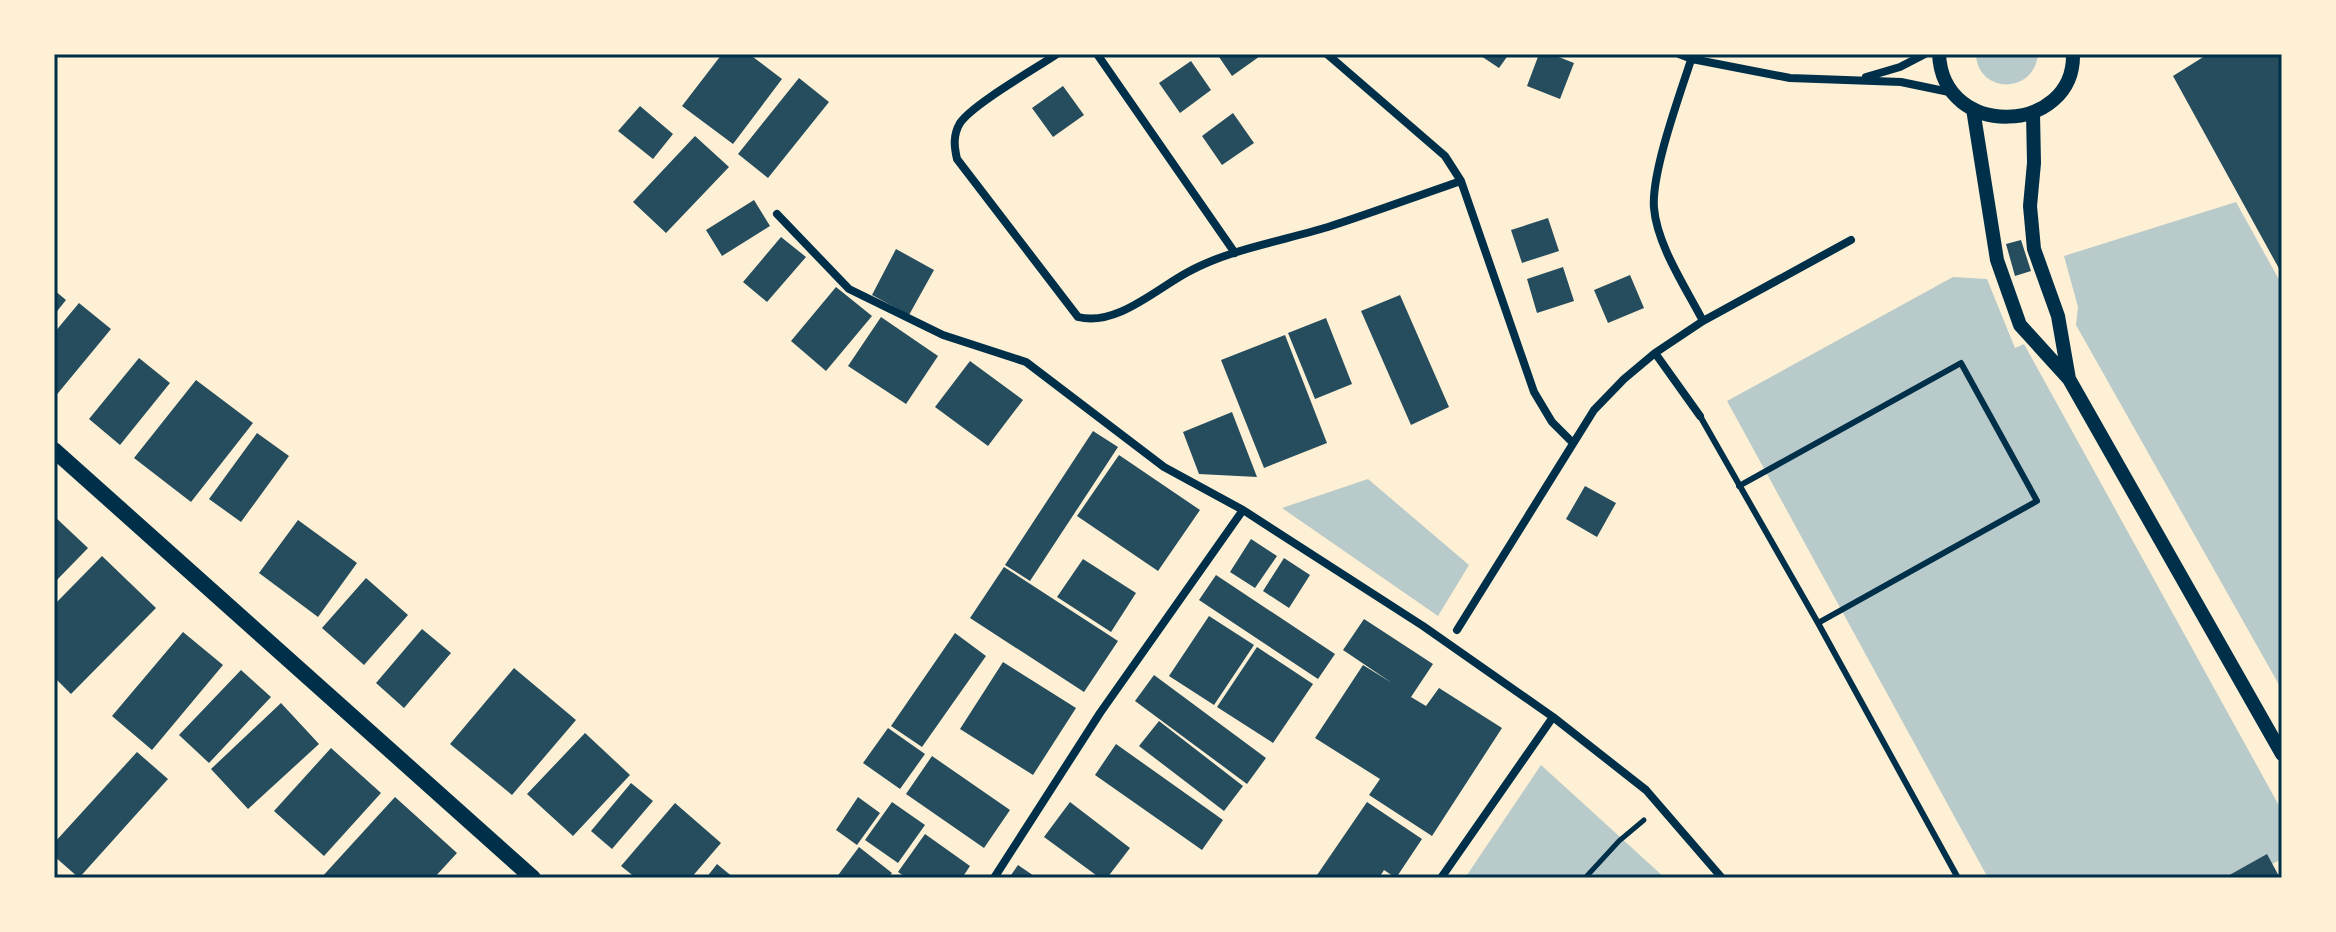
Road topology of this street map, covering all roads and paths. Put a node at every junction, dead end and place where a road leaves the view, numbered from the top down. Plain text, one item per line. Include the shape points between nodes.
1 (1057, 54) edge
2 (1097, 54) edge
3 (1327, 54) edge
4 (1679, 54) edge
5 (1925, 54) edge
6 (1939, 54) edge
7 (2073, 54) edge
8 (1692, 57) edge
9 (1858, 79) junction
10 (1954, 93) junction
11 (1973, 109) junction
12 (2033, 113) junction
13 (1461, 181) junction
14 (777, 214) dead end
15 (1851, 240) dead end
16 (1235, 253) junction
17 (1703, 321) junction
18 (1655, 353) junction
19 (2069, 379) junction
20 (1700, 416) joint
21 (1573, 443) junction
22 (54, 450) edge
23 (1739, 486) junction
24 (1243, 510) junction
25 (1818, 623) junction
26 (1457, 630) dead end
27 (1553, 717) junction
28 (2282, 754) edge
29 (1661, 807) junction
30 (533, 878) edge
31 (994, 878) edge
32 (1441, 878) edge
33 (1585, 878) edge
34 (1722, 878) edge
35 (1958, 878) edge

1 - 16 street via 973,111 953,142 957,159 1068,306 1091,321 1108,317 1190,270
2 - 16 street
3 - 13 street via 1445,156
4 - 8 street
5 - 9 street
6 - 10 street
7 - 12 street via 2066,82 2052,101
8 - 9 street via 1790,78
8 - 17 street via 1655,179 1654,208 1660,237
9 - 10 street
10 - 11 street
11 - 12 street via 1992,117
11 - 19 street via 1997,260 2020,325
12 - 19 street via 2034,249 2058,316
13 - 16 street
13 - 21 street via 1534,392
14 - 24 street via 849,289 943,335 1026,362 1164,467
15 - 17 street
17 - 18 street
18 - 20 street
18 - 21 street via 1594,410
19 - 28 street
20 - 23 lane
21 - 26 street
22 - 30 main road
23 - 25 lane
23 - 25 lane via 1961,363 2037,501
24 - 27 street
24 - 31 street via 1100,713
25 - 35 lane
27 - 29 street
27 - 32 street
29 - 33 path
29 - 34 street

